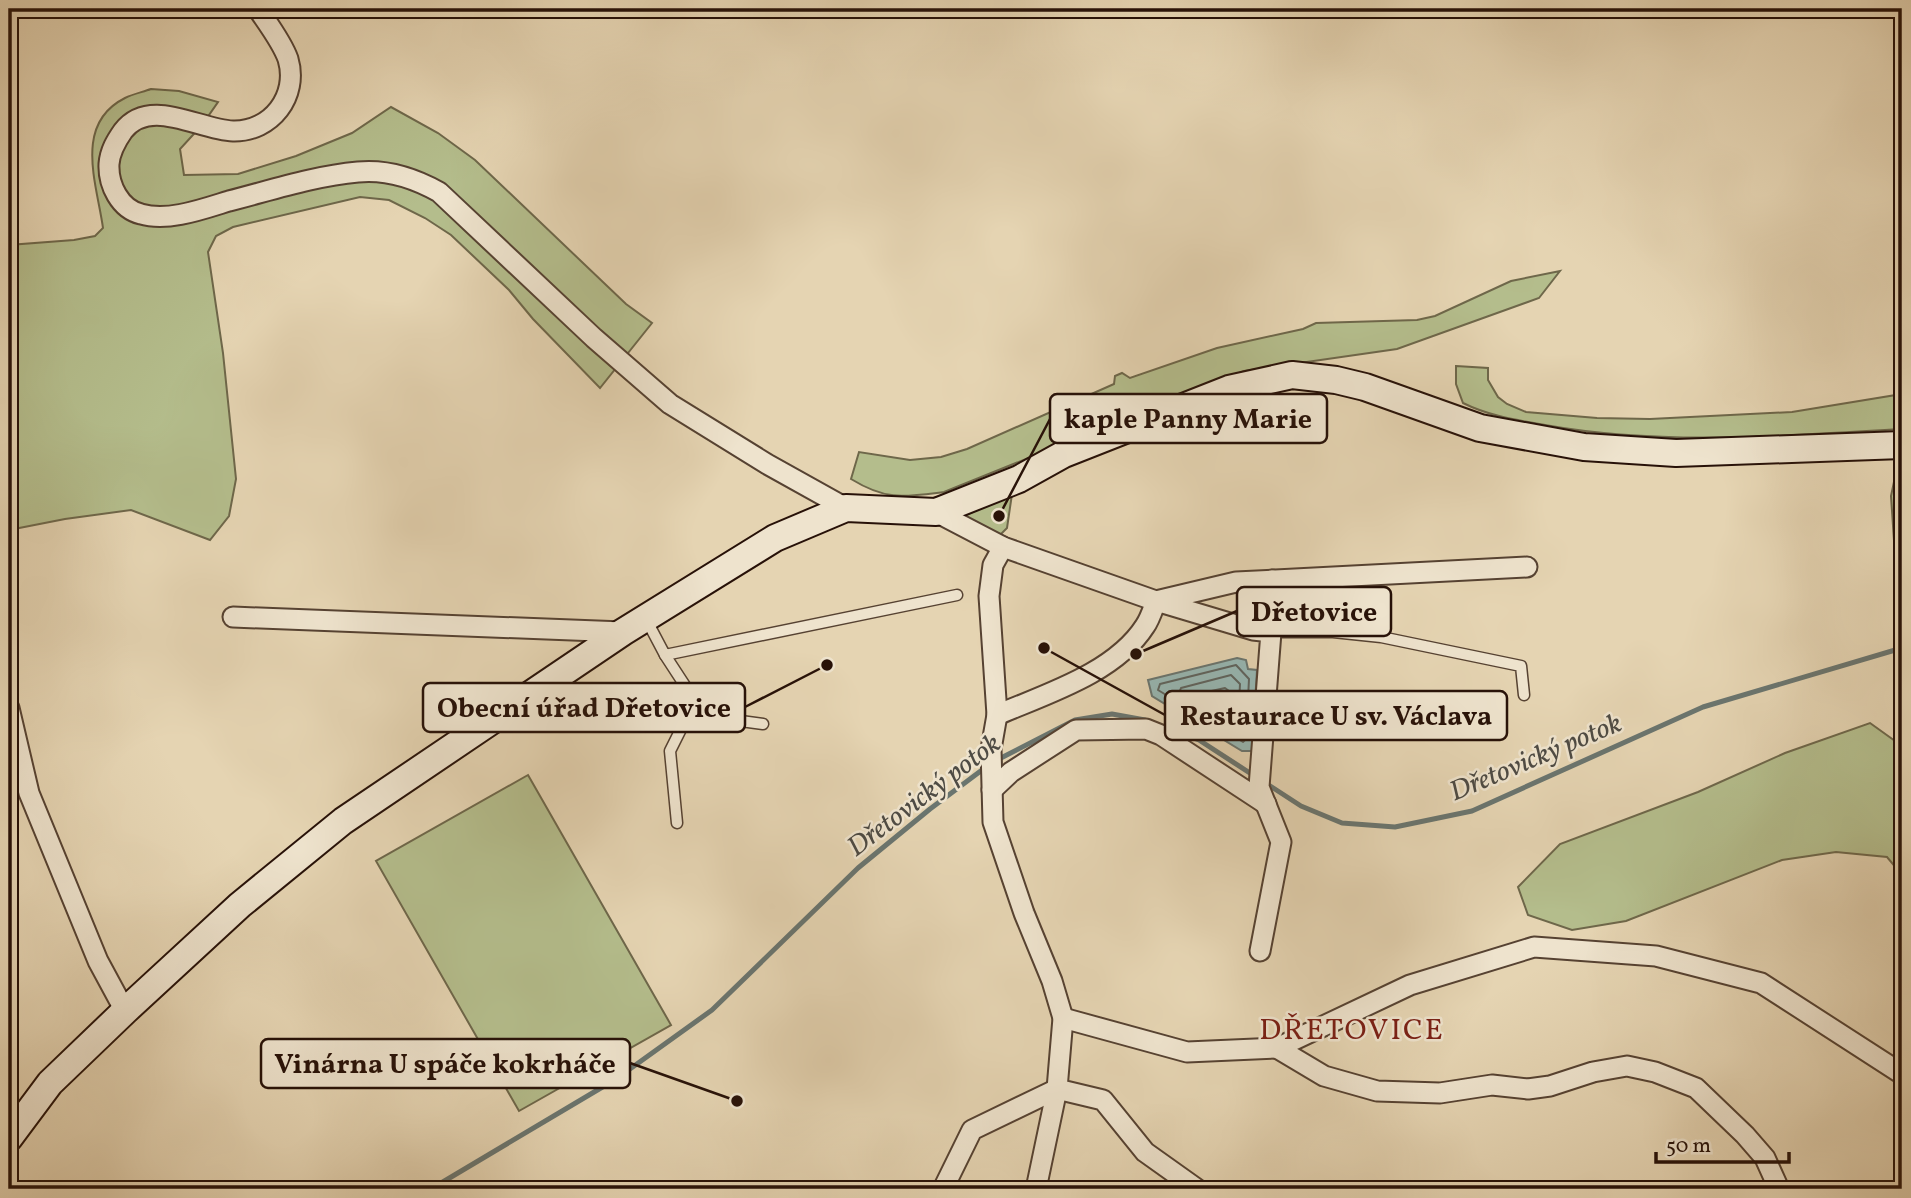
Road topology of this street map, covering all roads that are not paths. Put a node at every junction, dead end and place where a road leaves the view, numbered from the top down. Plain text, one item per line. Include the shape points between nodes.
1 (258, 9) edge
2 (1902, 445) edge
3 (846, 508) junction
4 (936, 512) junction
5 (1003, 547) junction
6 (1527, 567) dead end
7 (1272, 580) junction
8 (957, 595) dead end
9 (1156, 601) junction
10 (233, 617) dead end
11 (634, 626) junction
12 (1271, 632) junction
13 (665, 655) junction
14 (1524, 695) dead end
15 (695, 701) junction
16 (9, 708) edge
17 (997, 715) junction
18 (763, 724) dead end
19 (992, 782) junction
20 (1266, 804) junction
21 (677, 822) dead end
22 (1260, 951) dead end
23 (125, 1012) junction
24 (1063, 1018) junction
25 (1276, 1048) junction
26 (1902, 1074) edge
27 (1057, 1089) junction
28 (9, 1138) edge
29 (943, 1189) edge
30 (1036, 1189) edge
31 (1197, 1189) edge
32 (1779, 1189) edge

1 - 3 street via 288,60 286,100 274,116 257,127 234,131 177,117 150,116 128,125 114,143 109,164 122,203 140,214 163,216 323,176 361,171 418,180 439,191 670,404
2 - 4 main road via 1676,453 1584,447 1480,428 1365,387 1292,374 1229,389 1064,454 1019,479
3 - 4 main road
3 - 11 main road via 775,538
4 - 5 street
5 - 9 street
5 - 17 street via 993,565 989,596
6 - 7 street
7 - 9 street via 1236,582
7 - 12 street via 1282,596 1281,619
8 - 13 lane
9 - 12 street
9 - 17 street via 1146,626 1116,659
10 - 11 street
11 - 13 lane
11 - 23 main road via 343,821 240,905
12 - 14 lane via 1381,638 1521,666
12 - 20 street via 1259,787
13 - 15 lane
15 - 18 lane via 726,719
15 - 21 lane via 670,751
16 - 23 street via 29,793 98,961
17 - 19 street via 990,749
19 - 20 street via 1076,730 1146,729
19 - 24 street via 993,822
20 - 22 street via 1281,842
23 - 28 main road via 50,1083
24 - 25 street via 1187,1052
24 - 27 street
25 - 26 street via 1410,985 1534,947 1656,956 1761,983
25 - 32 street via 1324,1076 1377,1091 1440,1093 1492,1085 1528,1089 1627,1066 1655,1072 1696,1088 1765,1158
27 - 29 street via 972,1130
27 - 30 street
27 - 31 street via 1103,1100 1145,1152

